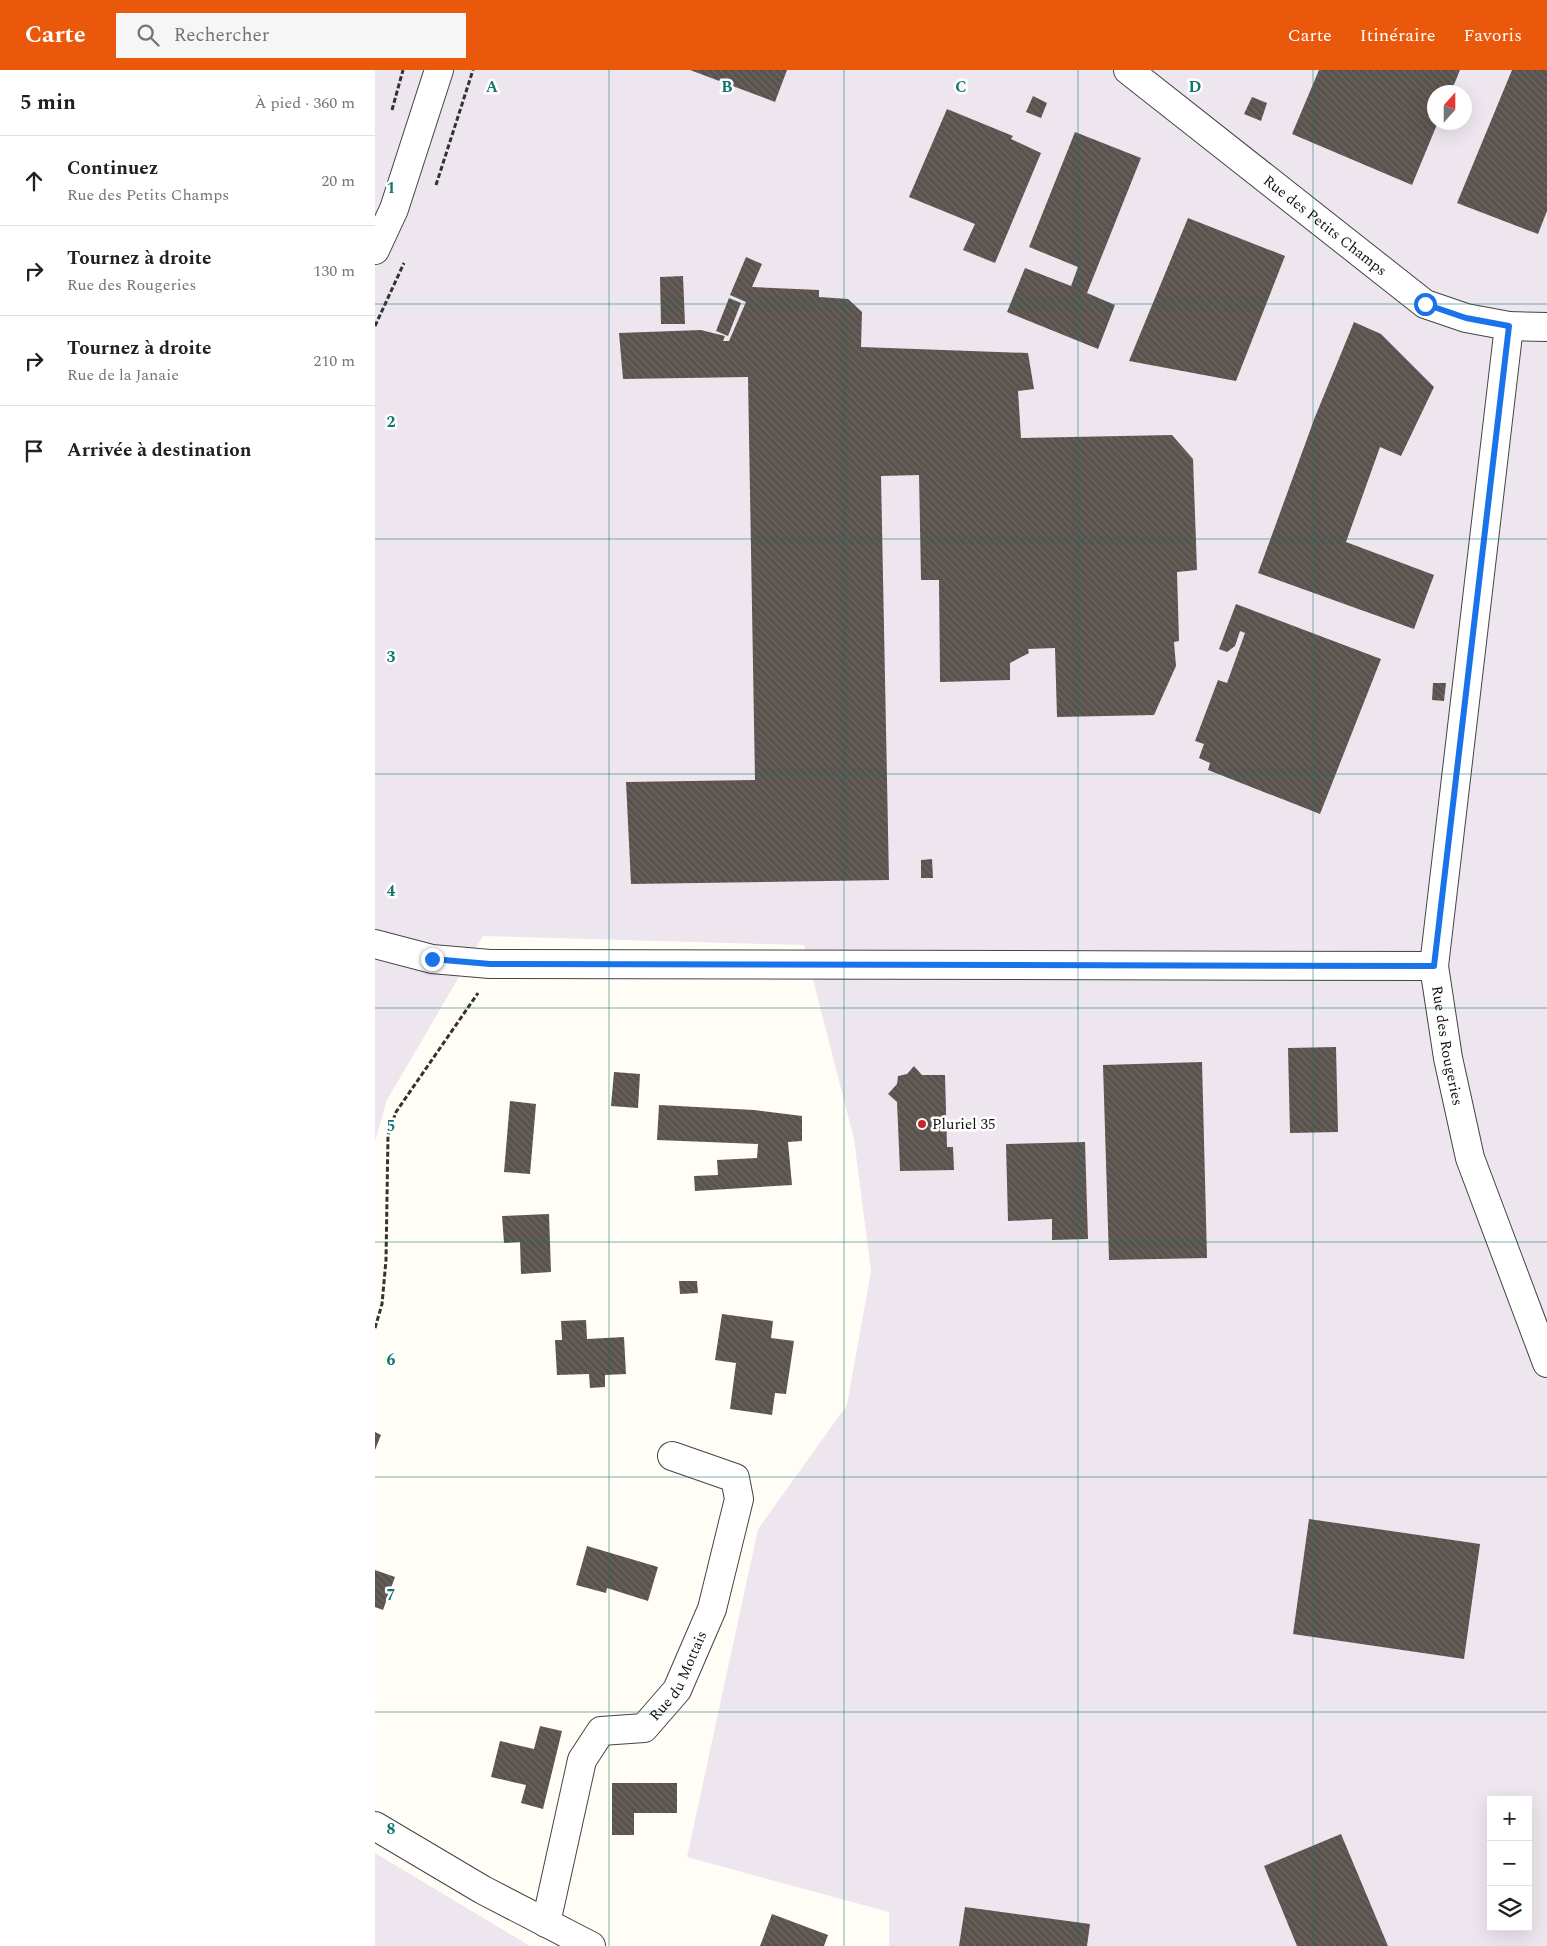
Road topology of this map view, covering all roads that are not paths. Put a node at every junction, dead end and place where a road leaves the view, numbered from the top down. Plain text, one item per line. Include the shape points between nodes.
1 (439, 70) edge
2 (1128, 70) edge
3 (375, 250) edge
4 (1509, 326) junction
5 (1547, 327) edge
6 (375, 944) edge
7 (1434, 966) junction
8 (1547, 1363) edge
9 (672, 1456) dead end
10 (375, 1826) edge
11 (546, 1923) junction
12 (591, 1946) edge

1 - 3 street via 394,209
2 - 4 street, Rue des Petits Champs via 1425,304 1466,318
4 - 5 street, Rue des Petits Champs
4 - 7 street, Rue des Rougeries
6 - 7 street via 432,959 490,964
7 - 8 street, Rue des Rougeries via 1448,1058 1471,1158
9 - 11 street, Rue du Mottais via 735,1478 739,1499 712,1609 677,1690 645,1728 601,1732 582,1760
10 - 11 street
11 - 12 street

